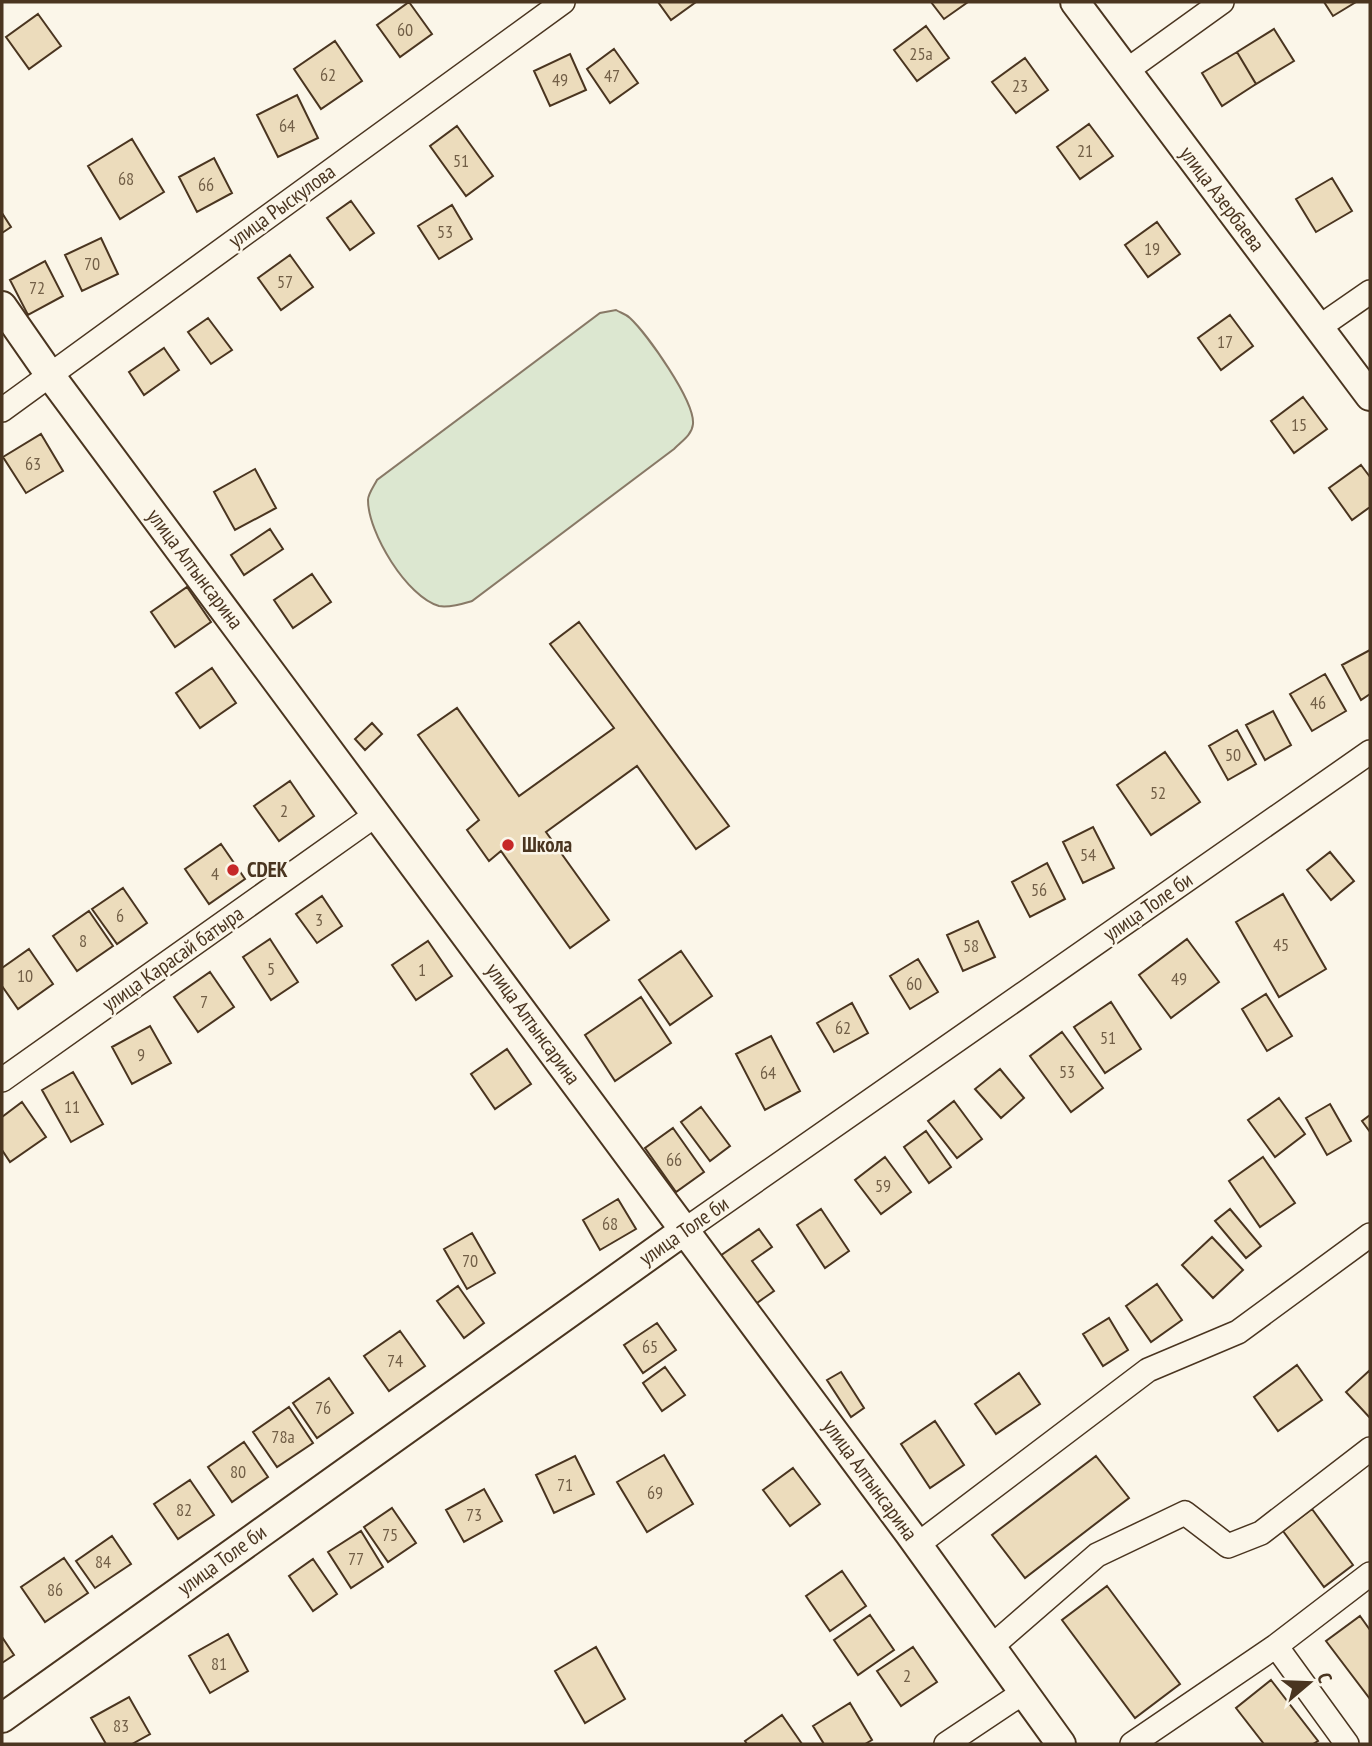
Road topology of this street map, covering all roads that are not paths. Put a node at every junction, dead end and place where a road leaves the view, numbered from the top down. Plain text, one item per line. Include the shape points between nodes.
1 (563, 2) edge
2 (1075, 2) edge
3 (1222, 2) edge
4 (1126, 71) junction
5 (1370, 292) edge
6 (2, 306) edge
7 (1318, 328) junction
8 (50, 375) junction
9 (1370, 396) edge
10 (2, 410) edge
11 (1370, 752) edge
12 (377, 814) junction
13 (2, 1080) edge
14 (685, 1230) junction
15 (1370, 1235) edge
16 (1370, 1449) edge
17 (917, 1545) junction
18 (1370, 1574) edge
19 (1276, 1646) junction
20 (991, 1647) junction
21 (1024, 1692) junction
22 (2, 1718) edge
23 (946, 1744) edge
24 (1062, 1744) edge
25 (1132, 1744) edge
26 (1347, 1744) edge

1 - 8 street, улица Рыскулова
2 - 4 street, улица Азербаева
3 - 4 street
4 - 7 street, улица Азербаева
5 - 7 street
6 - 8 street, улица Алтынсарина
7 - 9 street, улица Азербаева
8 - 10 street, улица Рыскулова
8 - 12 street, улица Алтынсарина
11 - 14 street, улица Толе би
12 - 13 street, улица Карасай батыра
12 - 14 street, улица Алтынсарина
14 - 17 street, улица Алтынсарина
14 - 22 street, улица Толе би
15 - 17 street via 1238,1332 1148,1370
16 - 20 street via 1261,1533 1228,1546 1185,1513 1097,1555
17 - 20 street, улица Алтынсарина
18 - 19 street
19 - 25 street
19 - 26 street
20 - 21 street, улица Алтынсарина
21 - 23 street
21 - 24 street, улица Алтынсарина

